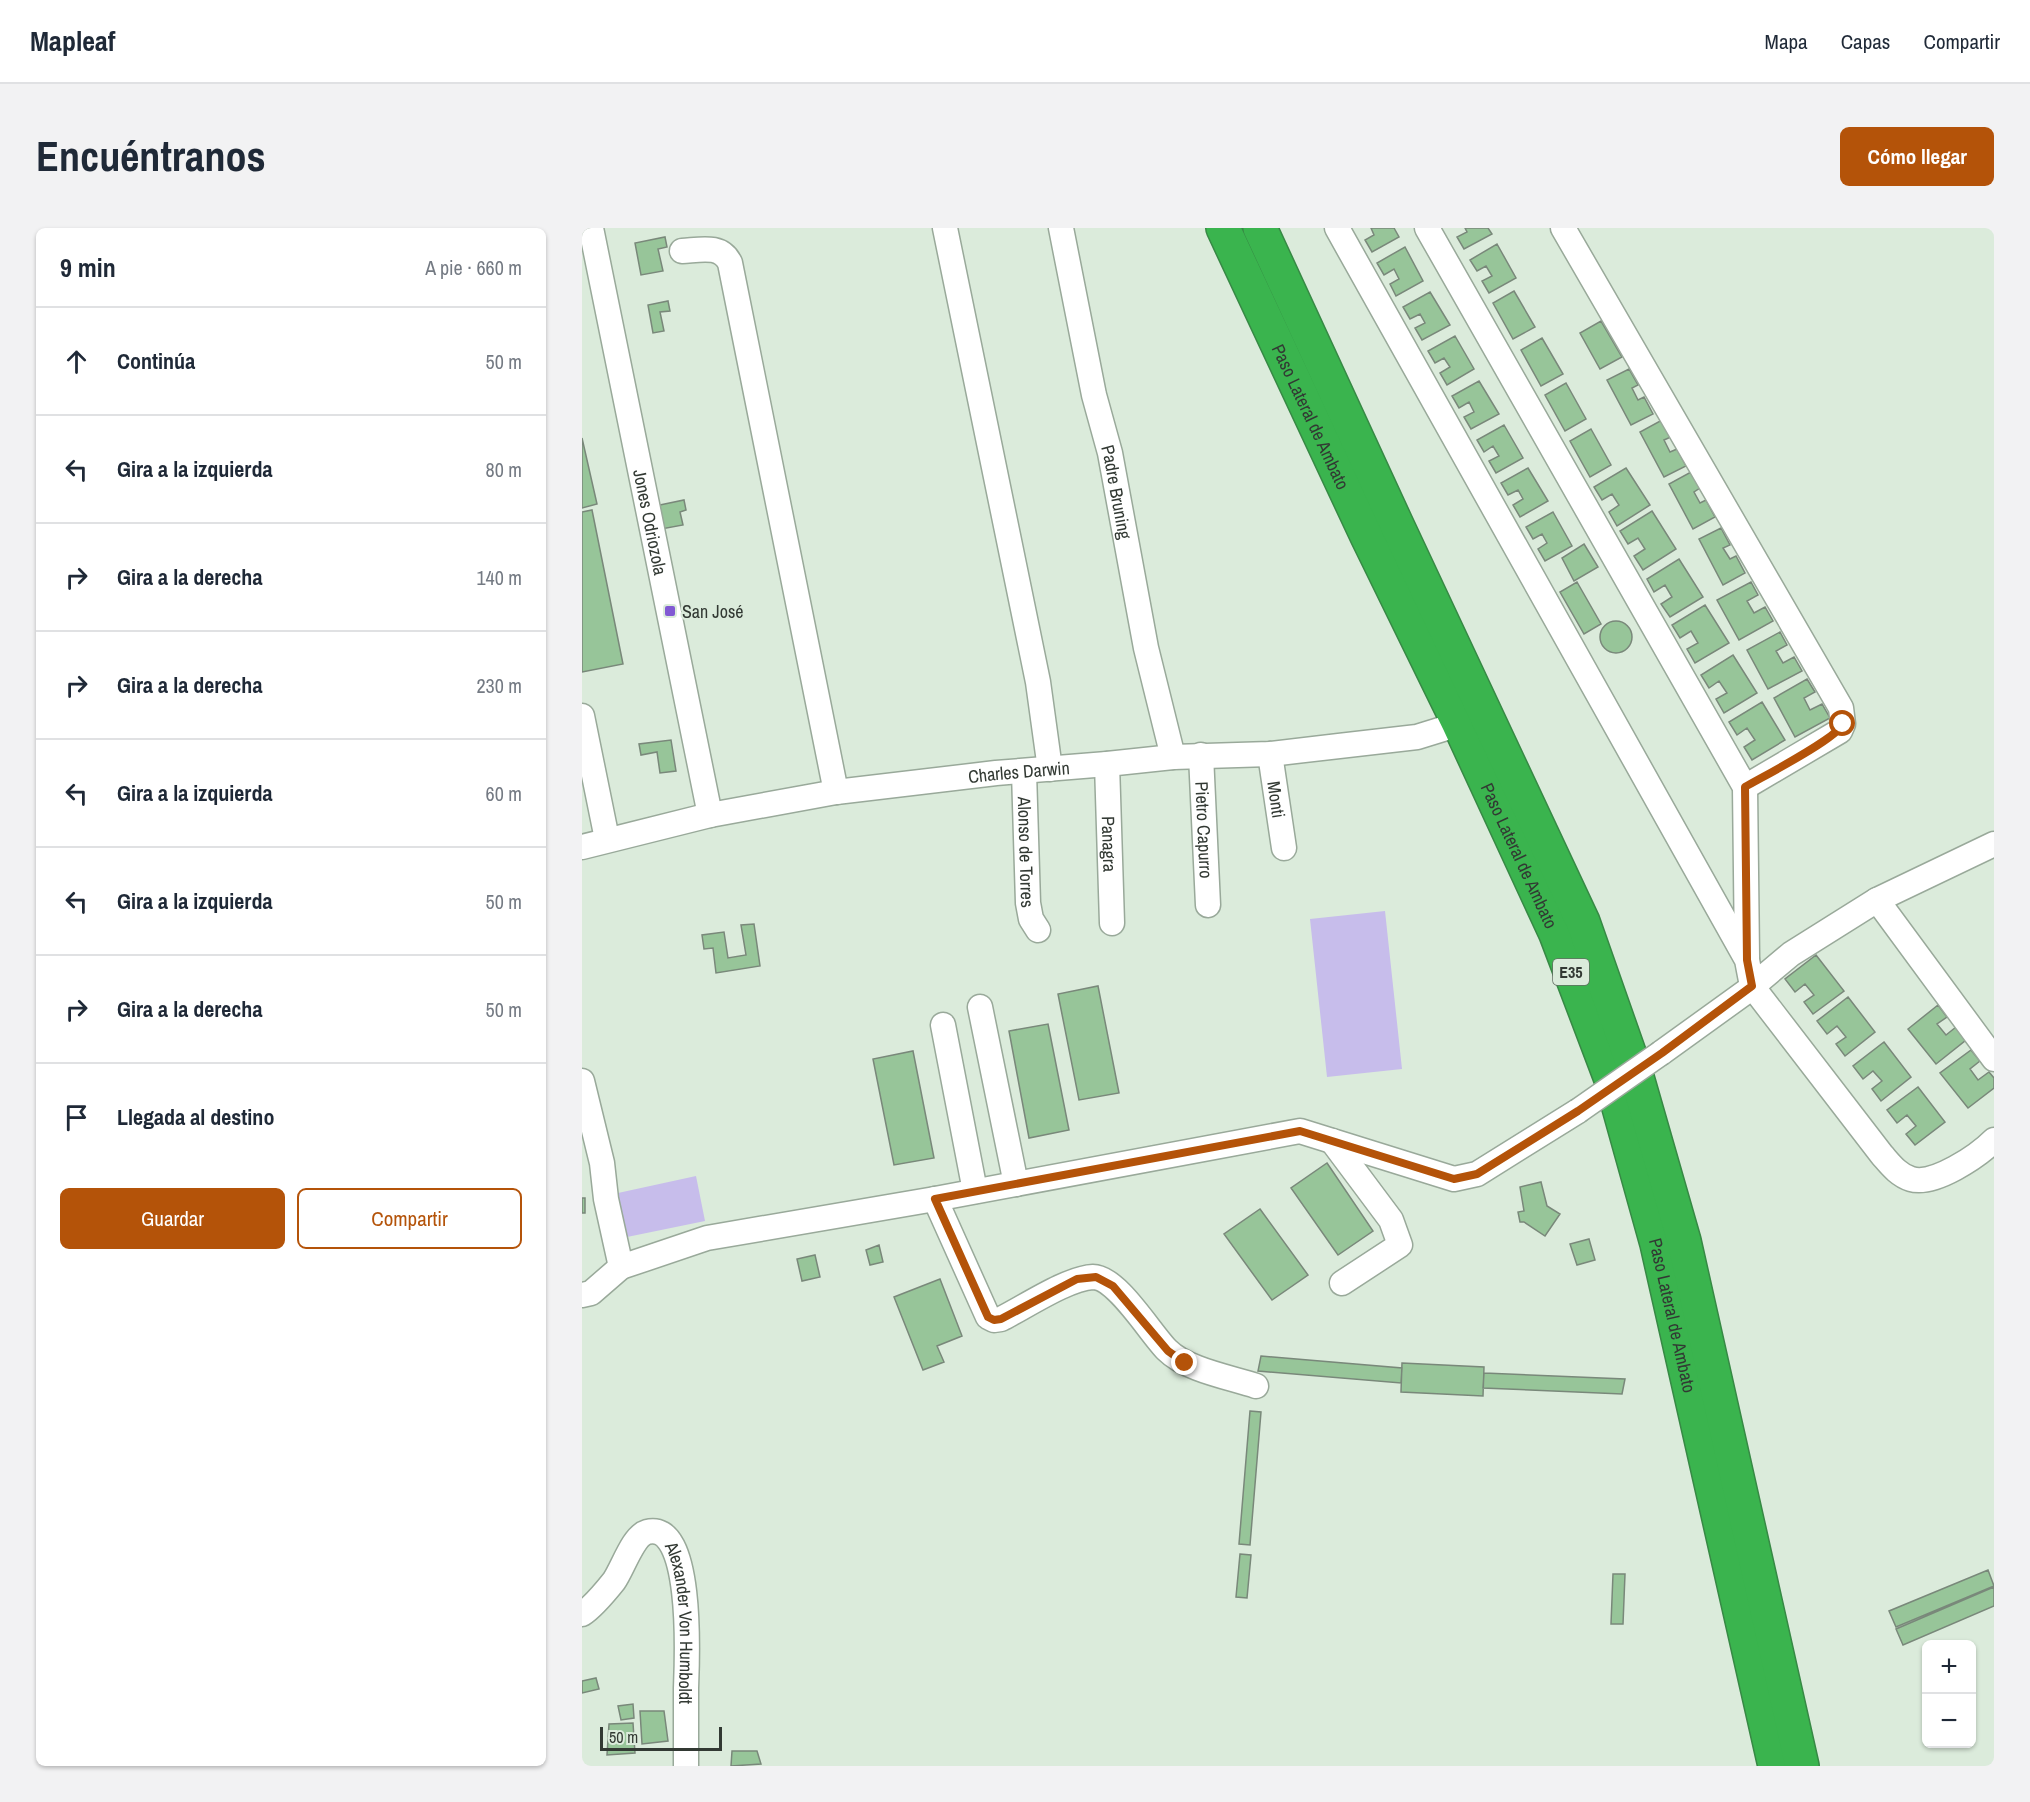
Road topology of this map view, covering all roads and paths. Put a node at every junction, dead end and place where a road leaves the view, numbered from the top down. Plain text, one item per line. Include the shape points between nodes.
1 (591, 228) edge
2 (945, 228) edge
3 (1061, 228) edge
4 (1223, 228) edge
5 (1260, 228) edge
6 (1337, 228) edge
7 (1427, 228) edge
8 (1563, 228) edge
9 (682, 251) dead end
10 (1382, 530) junction
11 (582, 716) edge
12 (1459, 724) junction
13 (1270, 753) junction
14 (1200, 755) junction
15 (1173, 757) junction
16 (1107, 764) junction
17 (1050, 769) junction
18 (1024, 772) junction
19 (1745, 787) junction
20 (836, 792) junction
21 (710, 815) junction
22 (607, 839) junction
23 (1994, 844) edge
24 (582, 846) edge
25 (1284, 848) dead end
26 (1877, 900) junction
27 (1208, 905) dead end
28 (1112, 923) dead end
29 (1038, 930) dead end
30 (1747, 960) junction
31 (1752, 986) junction
32 (980, 1007) dead end
33 (943, 1024) dead end
34 (1994, 1059) edge
35 (582, 1081) edge
36 (1994, 1140) edge
37 (1332, 1141) junction
38 (1016, 1184) junction
39 (975, 1191) junction
40 (935, 1199) junction
41 (621, 1267) junction
42 (1342, 1283) dead end
43 (582, 1295) edge
44 (1256, 1386) dead end
45 (582, 1614) edge
46 (686, 1766) edge
47 (1775, 1766) edge
48 (1802, 1766) edge

1 - 21 street, Jones Odriozola
2 - 17 street via 1035,671
3 - 15 street, Padre Bruning via 1094,395 1110,453 1146,648
4 - 10 highway, Paso Lateral de Ambato / E35
5 - 10 highway, Paso Lateral de Ambato / E35
6 - 30 street
7 - 19 street
8 - 19 street via 1841,708 1840,731
9 - 20 street via 718,250 730,263
10 - 12 highway, Paso Lateral de Ambato / E35
10 - 48 highway, Paso Lateral de Ambato / E35 via 1583,921 1634,1067 1684,1241
11 - 22 street
12 - 13 street, Charles Darwin via 1417,737
12 - 47 highway, Paso Lateral de Ambato / E35 via 1557,934 1611,1078 1658,1244
13 - 14 street, Charles Darwin
13 - 25 street, Monti
14 - 15 street, Charles Darwin
14 - 27 street, Pietro Capurro
15 - 16 street, Charles Darwin
16 - 17 street, Charles Darwin
16 - 28 street, Panagra
17 - 18 street, Charles Darwin
18 - 20 street, Charles Darwin
18 - 29 street, Alonso de Torres via 1028,903
19 - 30 street
20 - 21 street, Charles Darwin
21 - 22 street, Charles Darwin
22 - 24 street, Charles Darwin
23 - 26 street
26 - 31 street via 1791,954
26 - 34 street
30 - 31 street
31 - 36 street via 1900,1174 1926,1180 1963,1162
31 - 37 street, bridge via 1578,1111 1477,1174 1454,1179
32 - 38 street
33 - 39 street
35 - 41 street
37 - 38 street via 1300,1131
37 - 42 street via 1391,1220 1400,1245
38 - 39 street
39 - 40 street
40 - 41 street via 707,1238
40 - 44 street via 988,1317 1001,1319 1077,1279 1096,1277 1113,1286 1168,1351 1185,1363
41 - 43 street via 591,1293
45 - 46 street, Alexander Von Humboldt via 614,1581 639,1536 660,1533 669,1540 676,1554 687,1614

